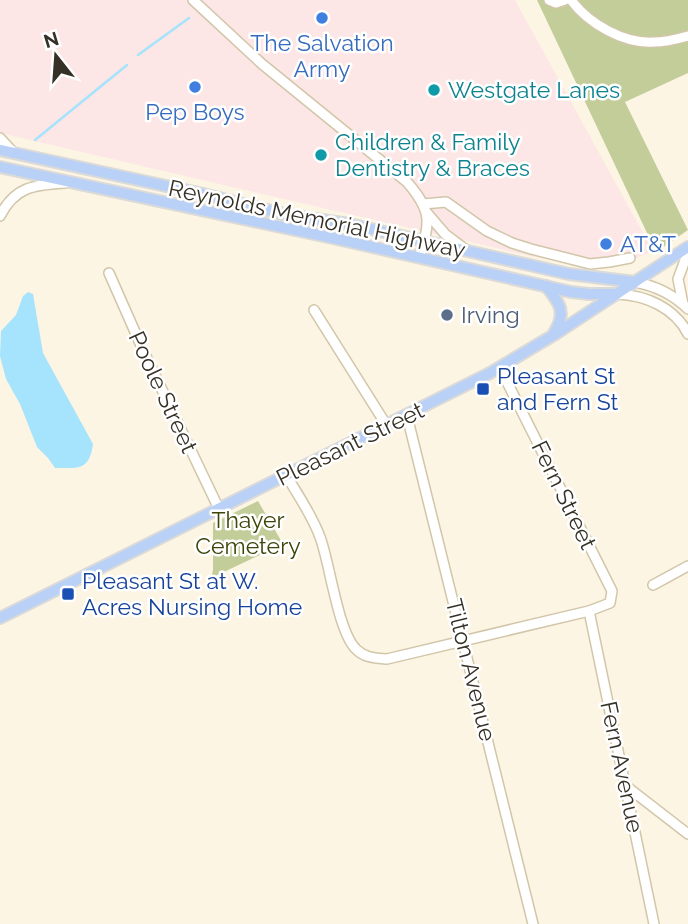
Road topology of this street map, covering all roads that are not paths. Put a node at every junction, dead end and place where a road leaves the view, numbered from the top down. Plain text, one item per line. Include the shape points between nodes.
1 (194, 0) edge
2 (548, 0) edge
3 (565, 0) edge
4 (571, 0) edge
5 (688, 37) edge
6 (0, 138) edge
7 (0, 152) edge
8 (14, 153) junction
9 (0, 167) edge
10 (73, 183) junction
11 (425, 209) junction
12 (0, 216) edge
13 (424, 242) junction
14 (688, 250) edge
15 (470, 252) junction
16 (419, 257) junction
17 (630, 258) dead end
18 (109, 273) dead end
19 (635, 282) junction
20 (546, 286) junction
21 (617, 294) junction
22 (685, 306) edge
23 (314, 310) dead end
24 (688, 334) edge
25 (553, 336) junction
26 (500, 368) junction
27 (407, 416) junction
28 (387, 426) junction
29 (286, 475) junction
30 (219, 509) junction
31 (688, 566) edge
32 (653, 584) dead end
33 (589, 611) junction
34 (0, 618) edge
35 (464, 641) junction
36 (626, 785) junction
37 (688, 834) edge
38 (533, 924) edge
39 (654, 924) edge

1 - 11 street via 262,64 402,177
2 - 3 street
4 - 5 street via 597,25 635,41
6 - 8 street
7 - 8 main road, Reynolds Memorial Highway
8 - 13 main road, Reynolds Memorial Highway
9 - 10 main road, Reynolds Memorial Highway
10 - 12 street via 24,190
10 - 16 main road, Reynolds Memorial Highway
11 - 13 street via 428,229
11 - 15 street via 449,237
11 - 17 street via 445,202 512,243 590,264
13 - 15 main road, Reynolds Memorial Highway
13 - 16 street
14 - 19 main road, Pleasant Street
14 - 22 street via 678,279
15 - 19 main road, Reynolds Memorial Highway via 569,274
16 - 20 main road, Reynolds Memorial Highway
18 - 30 street, Poole Street
19 - 21 main road, Pleasant Street
19 - 22 street via 659,288
20 - 21 main road, Reynolds Memorial Highway via 584,294
20 - 25 main road via 561,311
21 - 24 street via 663,307
21 - 25 main road, Pleasant Street
23 - 28 street
25 - 26 main road, Pleasant Street
26 - 27 main road, Pleasant Street
26 - 33 street, Fern Street via 611,591 610,603
27 - 28 main road, Pleasant Street
27 - 35 street, Tilton Avenue
28 - 29 main road, Pleasant Street
29 - 30 main road, Pleasant Street
29 - 35 street via 320,537 343,625 357,651 387,659
30 - 34 main road, Pleasant Street
31 - 32 street
33 - 35 street
33 - 36 street, Fern Avenue
35 - 38 street, Tilton Avenue
36 - 37 street
36 - 39 street, Fern Avenue

